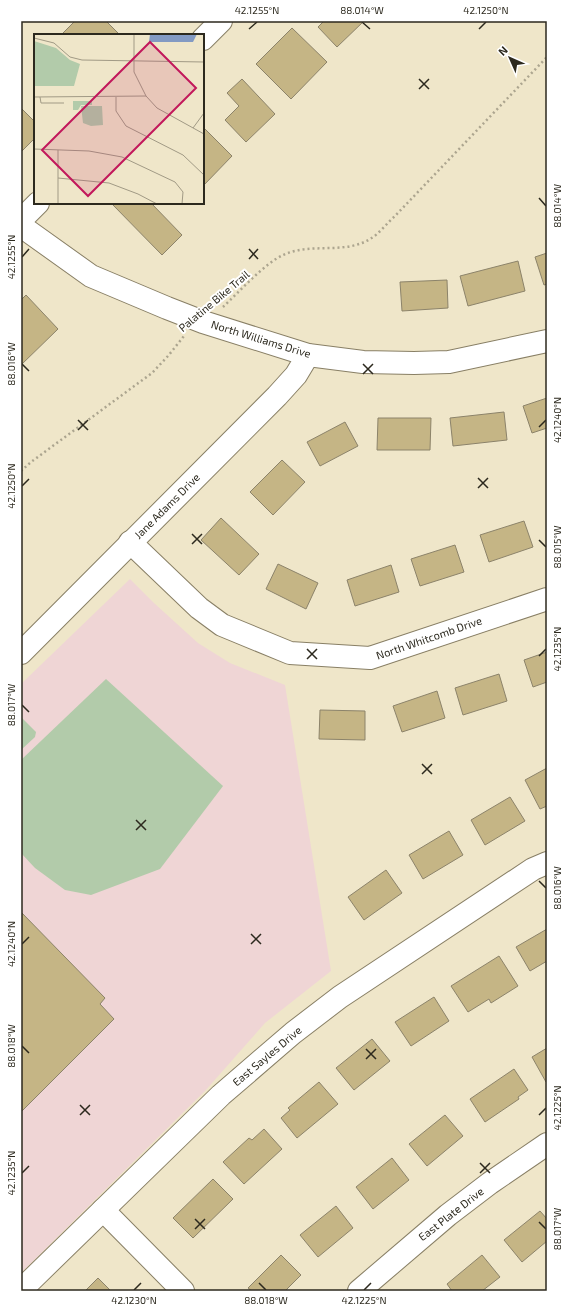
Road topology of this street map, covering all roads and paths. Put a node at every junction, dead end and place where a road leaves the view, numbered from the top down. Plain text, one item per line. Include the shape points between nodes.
1 (221, 21) edge
2 (204, 38) edge
3 (547, 57) edge
4 (37, 204) edge
5 (21, 220) edge
6 (21, 226) edge
7 (203, 322) junction
8 (547, 341) edge
9 (308, 354) junction
10 (21, 471) edge
11 (130, 542) junction
12 (547, 599) edge
13 (21, 653) edge
14 (547, 863) edge
15 (547, 1144) edge
16 (103, 1210) junction
17 (21, 1290) edge
18 (183, 1291) edge
19 (359, 1291) edge

1 - 2 street
3 - 7 path, Palatine Bike Trail via 372,238 348,247 304,249 285,254 273,260 222,308
4 - 5 street
6 - 7 street, North Williams Drive via 91,276
7 - 9 street, North Williams Drive
7 - 10 path, Palatine Bike Trail via 184,336 152,373
8 - 9 street, North Williams Drive via 449,362 362,362
9 - 11 street, Jane Adams Drive via 296,375
11 - 12 street, North Whitcomb Drive via 199,608 222,625 290,653 370,658
11 - 13 street, Jane Adams Drive
14 - 16 street, East Sayles Drive via 532,869 394,960 293,1033 221,1095
15 - 19 street, East Plate Drive via 448,1215
16 - 17 street, East Sayles Drive
16 - 18 street

